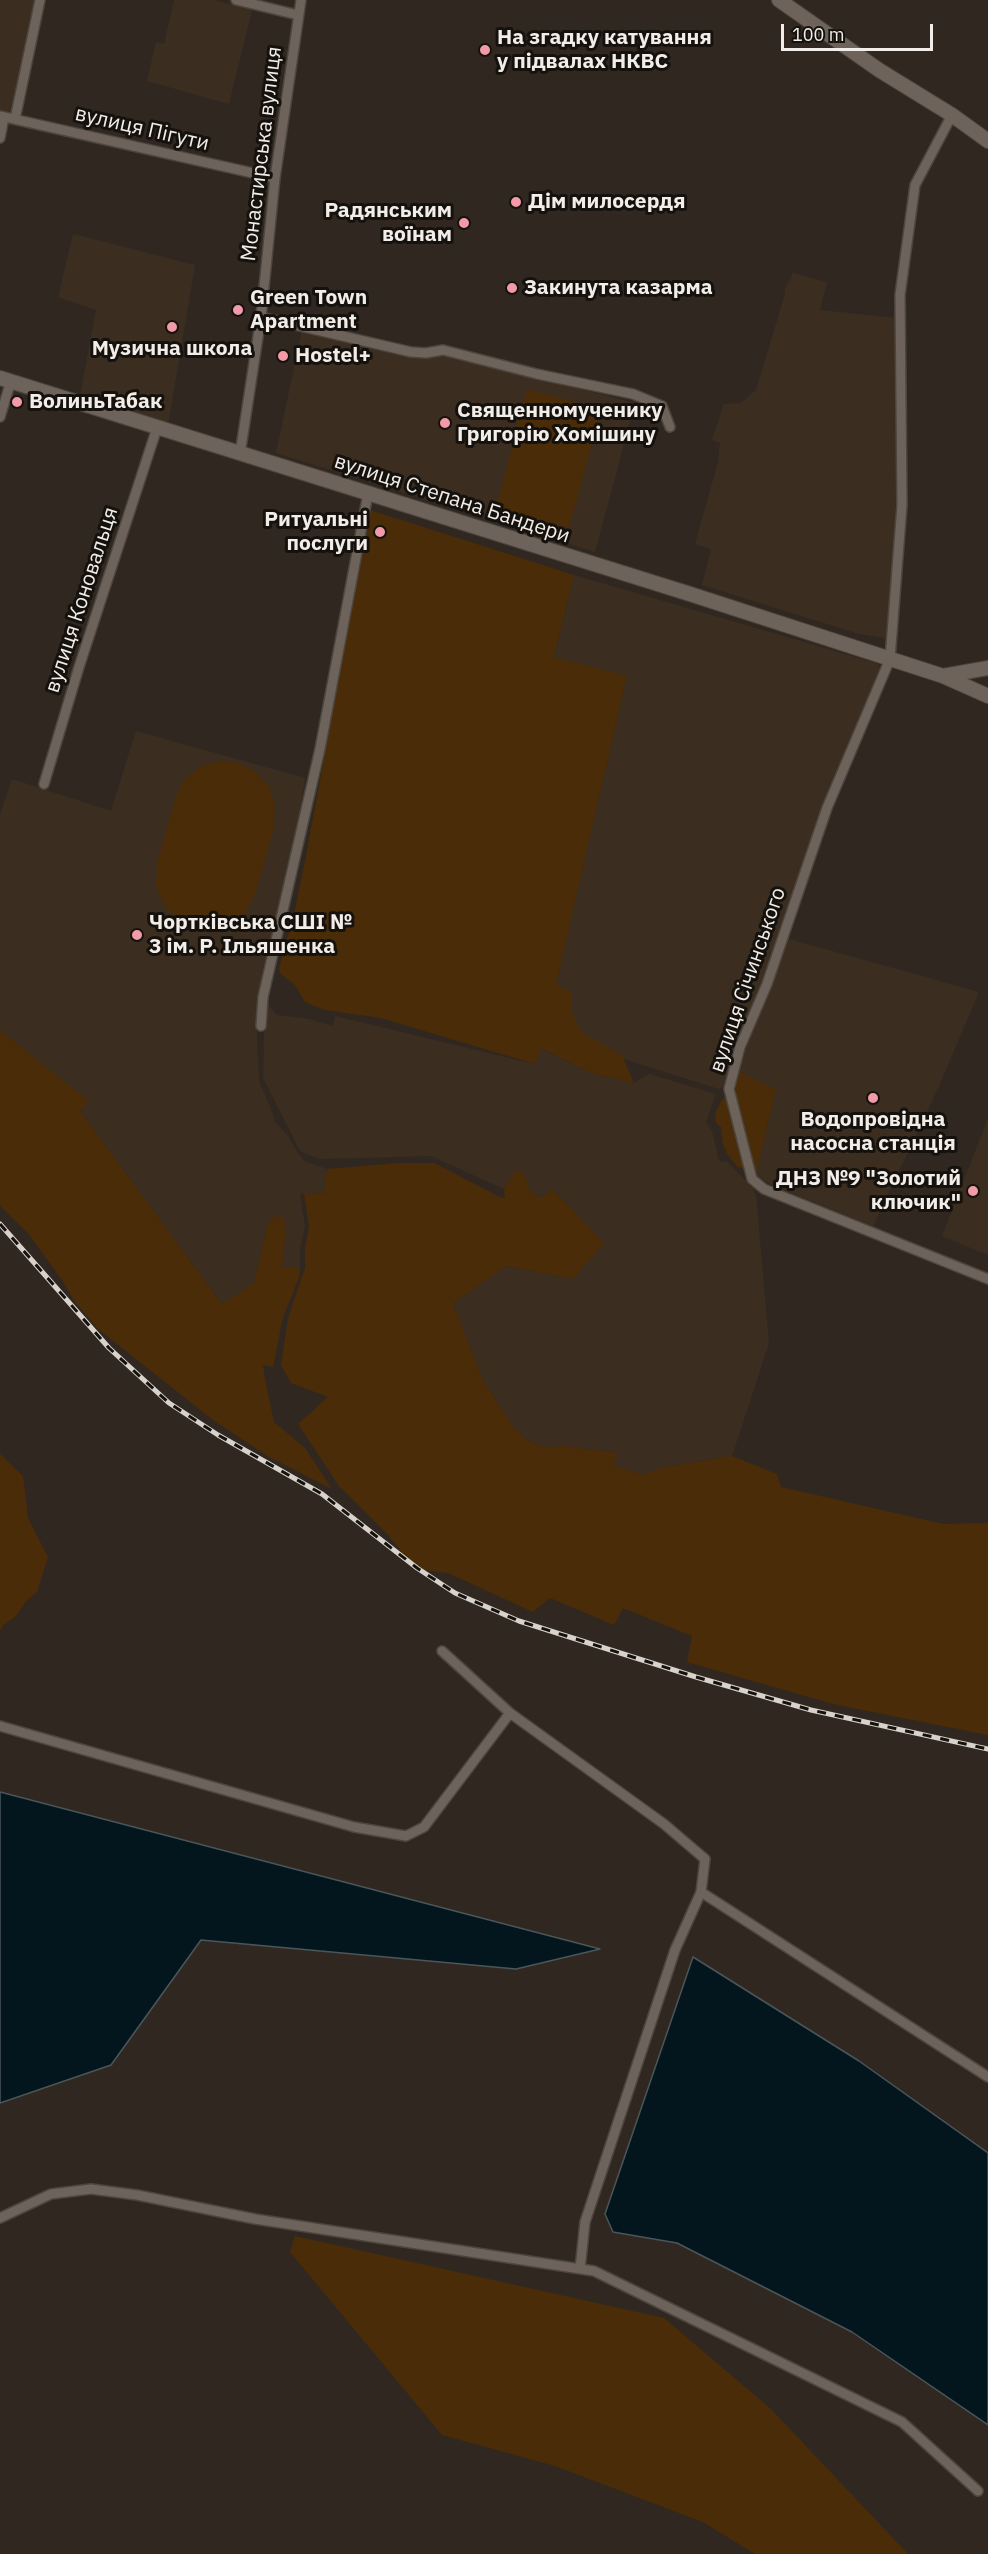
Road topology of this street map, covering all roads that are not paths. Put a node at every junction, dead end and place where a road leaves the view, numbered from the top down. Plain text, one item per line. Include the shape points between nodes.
1 (40, 0) edge
2 (236, 0) edge
3 (301, 0) edge
4 (779, 0) edge
5 (298, 15) junction
6 (952, 115) junction
7 (2, 116) edge
8 (15, 119) junction
9 (0, 138) edge
10 (988, 141) edge
11 (275, 178) junction
12 (261, 317) junction
13 (6, 380) edge
14 (0, 417) edge
15 (670, 427) dead end
16 (157, 428) junction
17 (240, 454) junction
18 (368, 494) junction
19 (890, 659) junction
20 (988, 668) edge
21 (943, 676) junction
22 (988, 696) edge
23 (44, 784) dead end
24 (261, 1026) dead end
25 (988, 1279) edge
26 (442, 1651) dead end
27 (510, 1713) junction
28 (0, 1726) edge
29 (701, 1892) junction
30 (988, 2077) edge
31 (0, 2217) edge
32 (580, 2269) junction
33 (978, 2491) dead end

1 - 8 street
2 - 5 street
3 - 5 street, Монастирська вулиця
4 - 6 street
5 - 11 street, Монастирська вулиця
6 - 10 street
6 - 19 street via 915,185 900,295 902,506
7 - 8 street, вулиця Пігути
7 - 9 street
8 - 11 street, вулиця Пігути
11 - 12 street, Монастирська вулиця
12 - 15 street via 411,352 443,350 633,394 662,406
12 - 17 street, Монастирська вулиця
13 - 14 street
13 - 16 street, вулиця Степана Бандери
16 - 17 street, вулиця Степана Бандери
16 - 23 street, вулиця Коновальця
17 - 18 street, вулиця Степана Бандери
18 - 19 street, вулиця Степана Бандери
18 - 24 street via 320,749 263,997
19 - 21 street, вулиця Степана Бандери
19 - 25 street, вулиця Січинського via 827,808 767,984 740,1047 729,1089 752,1179 764,1189
20 - 21 street
21 - 22 street, вулиця Степана Бандери
26 - 27 street
27 - 28 street via 424,1827 406,1836 354,1827
27 - 29 street via 664,1824 705,1859
29 - 30 street
29 - 32 street via 675,1950 585,2222
31 - 32 street via 51,2194 91,2189 255,2219
32 - 33 street via 594,2271 902,2422

